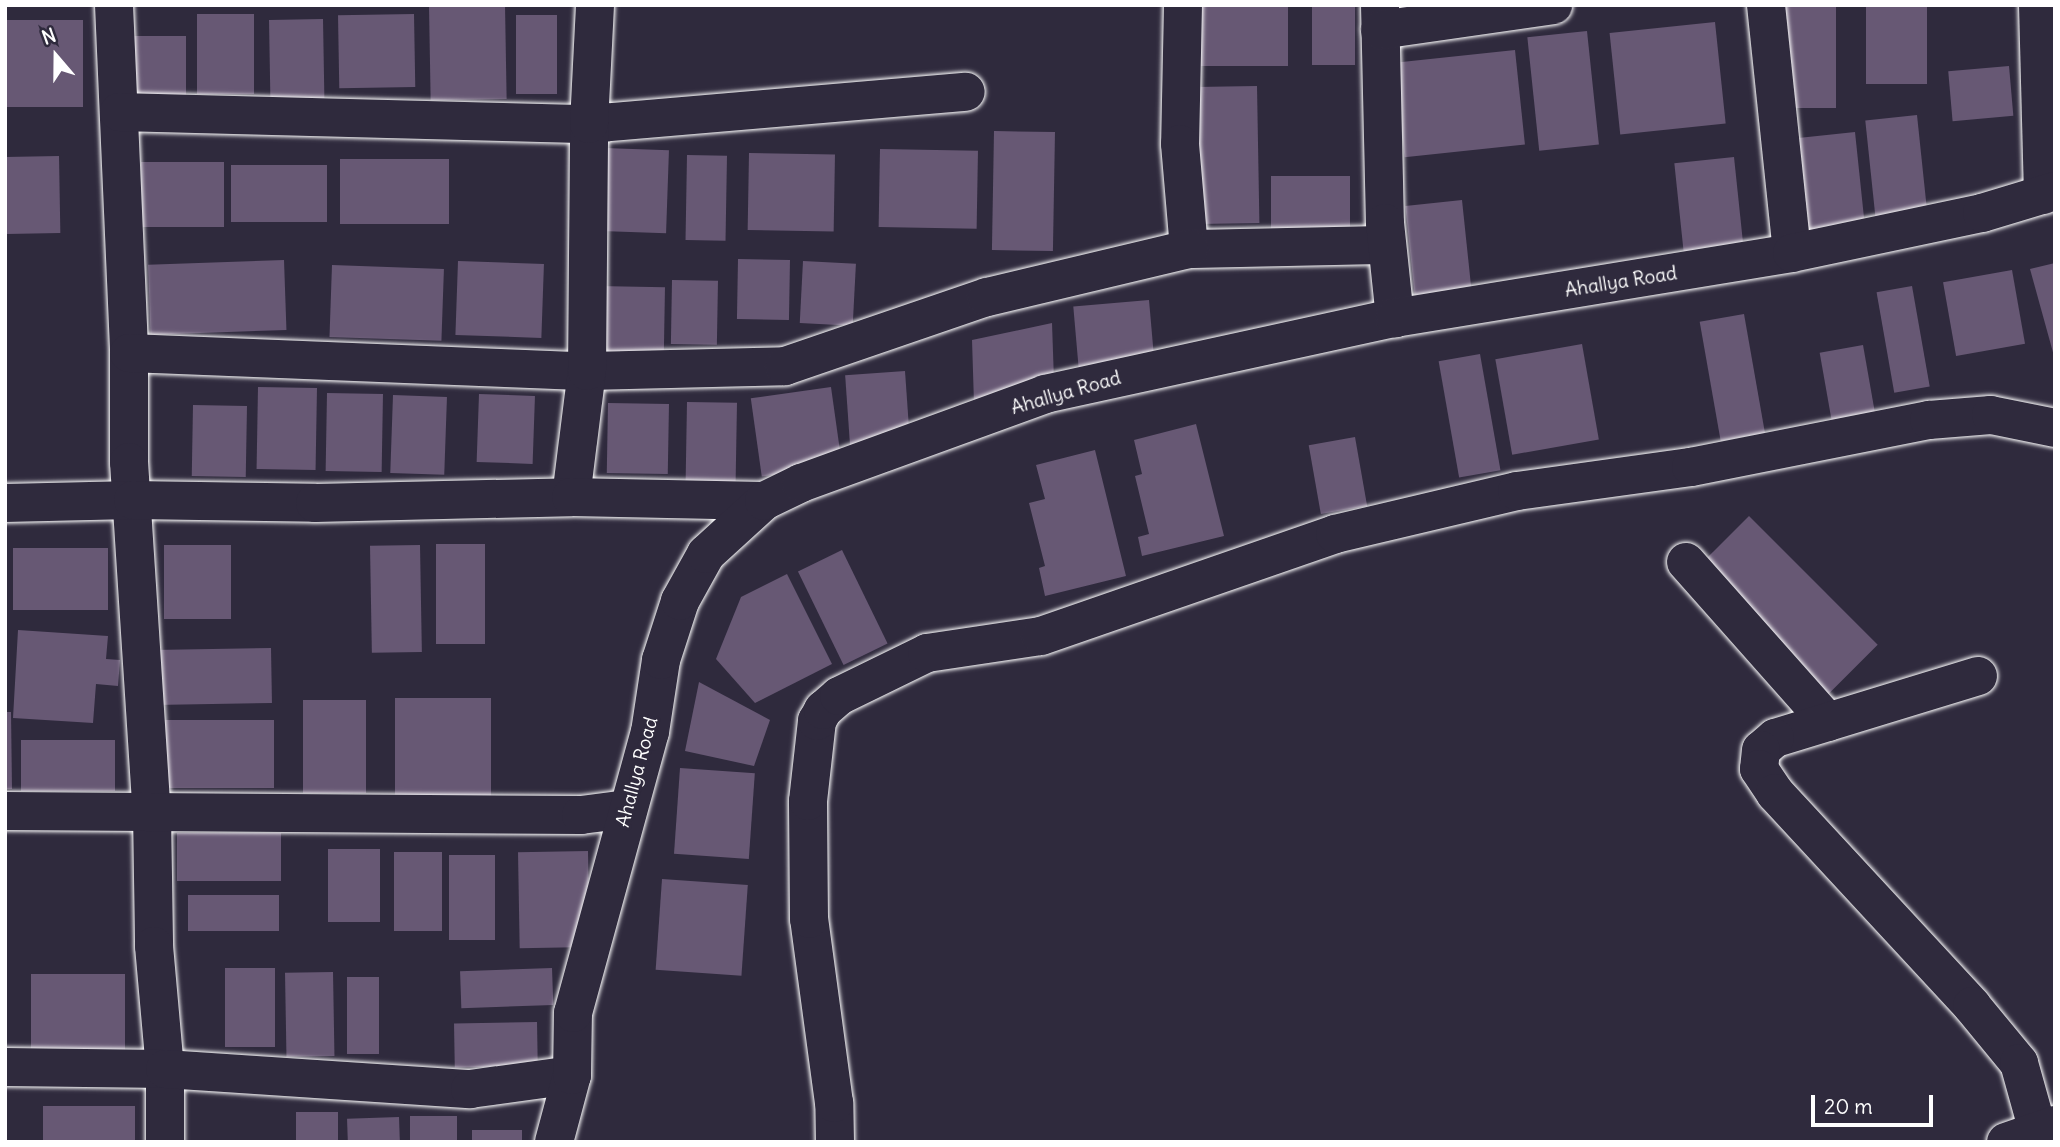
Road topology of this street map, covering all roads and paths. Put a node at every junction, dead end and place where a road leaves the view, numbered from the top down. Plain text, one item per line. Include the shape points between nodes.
1 (114, 5) edge
2 (595, 5) edge
3 (1183, 5) edge
4 (1553, 5) edge
5 (1766, 5) edge
6 (2038, 5) edge
7 (1380, 17) edge
8 (966, 92) dead end
9 (119, 112) junction
10 (589, 124) junction
11 (2049, 193) edge
12 (1386, 245) junction
13 (1189, 249) junction
14 (1792, 253) junction
15 (1395, 318) junction
16 (129, 353) junction
17 (587, 371) junction
18 (2055, 428) edge
19 (571, 497) junction
20 (133, 500) junction
21 (764, 501) junction
22 (5, 503) edge
23 (1685, 562) dead end
24 (1978, 676) dead end
25 (1828, 722) junction
26 (626, 808) junction
27 (5, 811) edge
28 (152, 813) junction
29 (5, 1067) edge
30 (165, 1069) junction
31 (572, 1075) junction
32 (2033, 1133) edge
33 (165, 1142) edge
34 (554, 1142) edge
35 (835, 1142) edge

1 - 9 street
2 - 10 street
3 - 13 street via 1180,144
4 - 7 street
5 - 14 street
6 - 11 street
7 - 12 street
8 - 10 street
9 - 10 street
9 - 16 street
10 - 17 street
11 - 14 street, Ahallya Road via 1982,213
12 - 13 street
12 - 15 street
13 - 17 street via 987,298 785,366
14 - 15 street, Ahallya Road
15 - 21 street, Ahallya Road via 1045,394 801,483
16 - 17 street
16 - 20 street
17 - 19 street
18 - 35 street via 1991,415 1929,420 1691,467 1517,491 1335,534 1041,636 927,653 839,696 817,721 808,801 809,919 834,1103
19 - 20 street via 316,503
19 - 21 street
20 - 22 street
20 - 28 street
21 - 26 street, Ahallya Road via 706,554 680,601 661,660 650,732
23 - 25 street
24 - 25 street
25 - 32 street via 1775,738 1760,750 1759,769 1775,793 2019,1063
26 - 28 street via 581,815
26 - 31 street, Ahallya Road via 573,1013
27 - 28 street
28 - 30 street via 154,946
29 - 30 street
30 - 31 street via 470,1089
30 - 33 street
31 - 34 street, Ahallya Road

